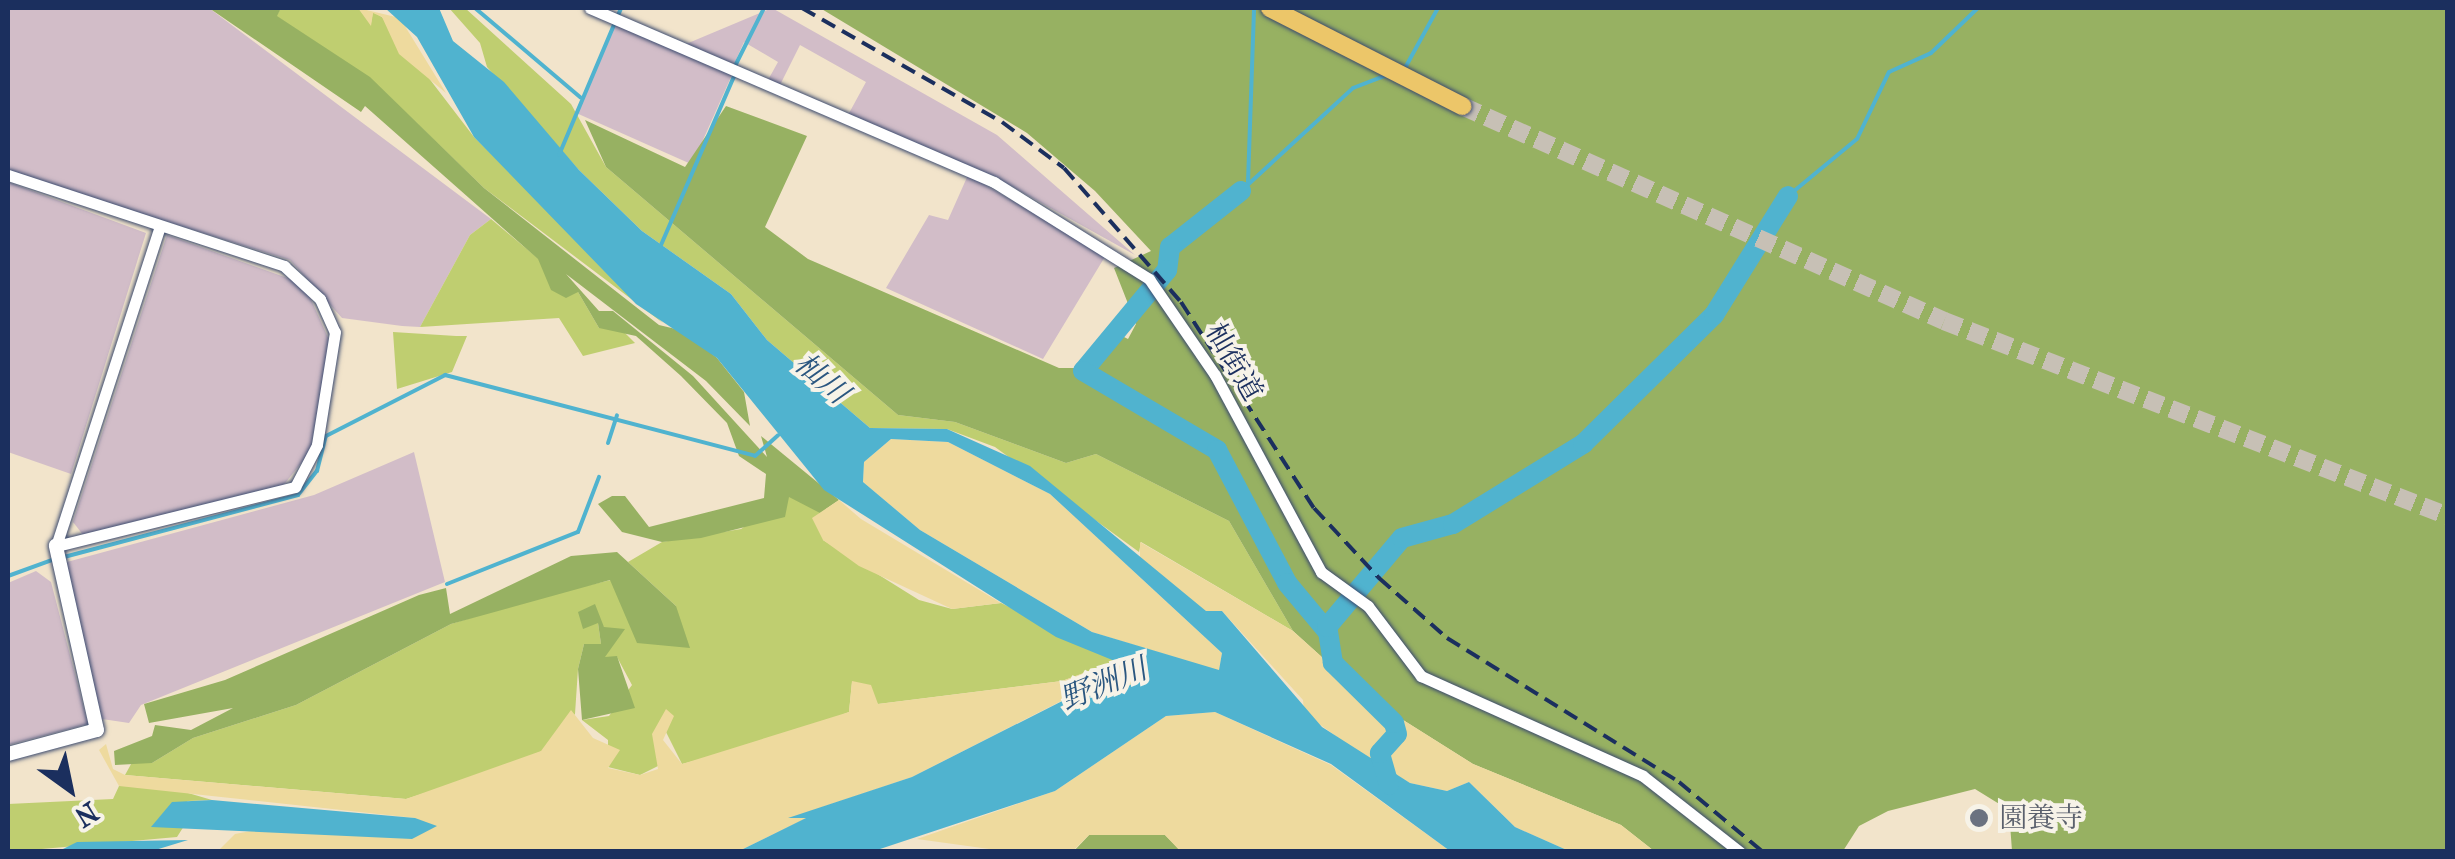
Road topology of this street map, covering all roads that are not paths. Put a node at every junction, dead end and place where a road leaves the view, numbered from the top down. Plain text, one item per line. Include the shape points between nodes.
1 (590, 8) edge
2 (1270, 8) edge
3 (1462, 106) tunnel mouth
4 (8, 175) edge
5 (160, 226) junction
6 (54, 556) junction
7 (8, 754) edge
8 (1740, 852) edge

1 - 8 street, 杣街道 via 994,182 1149,278 1215,375 1321,572 1368,606 1422,676 1642,776
2 - 3 main road
4 - 5 street
5 - 6 street
5 - 6 street via 284,266 320,299 335,332 317,446 303,479 282,493
6 - 7 street via 97,730

